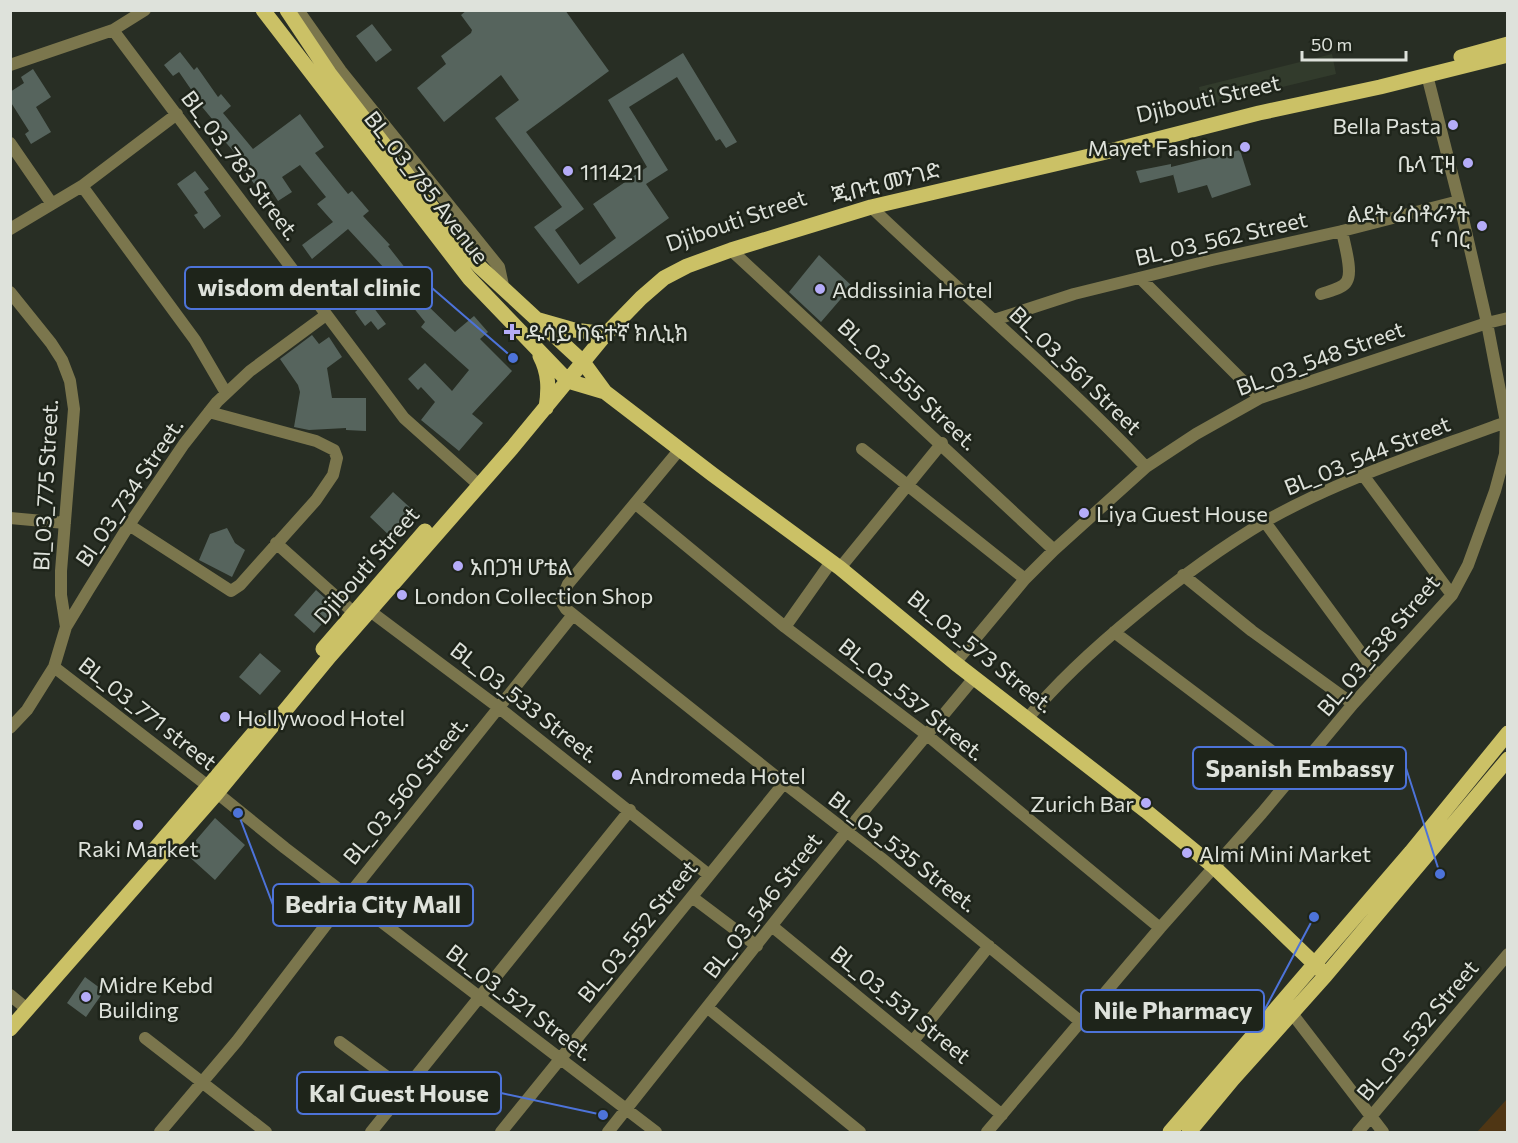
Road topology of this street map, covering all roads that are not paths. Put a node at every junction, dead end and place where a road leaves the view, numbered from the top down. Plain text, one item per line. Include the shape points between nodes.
1 (145, 10) edge
2 (263, 10) edge
3 (287, 10) edge
4 (298, 10) edge
5 (113, 30) junction
6 (1508, 44) edge
7 (1508, 55) edge
8 (10, 65) edge
9 (1427, 75) junction
10 (177, 114) junction
11 (10, 143) edge
12 (82, 186) junction
13 (1459, 201) junction
14 (52, 204) junction
15 (871, 207) junction
16 (10, 229) edge
17 (1342, 231) junction
18 (731, 250) junction
19 (1140, 278) junction
20 (504, 290) junction
21 (10, 292) edge
22 (1321, 294) dead end
23 (326, 315) junction
24 (535, 318) junction
25 (1508, 318) edge
26 (994, 320) junction
27 (1487, 323) junction
28 (601, 333) junction
29 (534, 345) junction
30 (579, 358) junction
31 (565, 377) junction
32 (549, 391) junction
33 (605, 392) junction
34 (226, 393) junction
35 (1260, 398) junction
36 (546, 408) junction
37 (210, 412) junction
38 (1506, 422) junction
39 (942, 443) junction
40 (680, 449) junction
41 (862, 449) dead end
42 (1146, 467) junction
43 (1363, 475) junction
44 (476, 482) junction
45 (907, 485) junction
46 (636, 504) junction
47 (10, 518) edge
48 (1265, 522) junction
49 (65, 523) junction
50 (129, 525) junction
51 (276, 543) junction
52 (1054, 549) junction
53 (836, 565) junction
54 (1183, 575) junction
55 (1025, 579) junction
56 (1452, 595) junction
57 (362, 614) junction
58 (572, 616) junction
59 (66, 627) junction
60 (785, 627) junction
61 (1114, 632) junction
62 (955, 663) junction
63 (54, 667) junction
64 (1378, 676) junction
65 (974, 678) junction
66 (1353, 704) junction
67 (498, 707) junction
68 (1028, 718) junction
69 (10, 728) edge
70 (1508, 733) edge
71 (927, 735) junction
72 (1486, 759) junction
73 (1503, 764) edge
74 (1298, 771) junction
75 (784, 783) junction
76 (212, 789) junction
77 (630, 810) junction
78 (846, 832) junction
79 (1214, 867) junction
80 (709, 875) junction
81 (348, 896) junction
82 (692, 897) junction
83 (773, 927) junction
84 (1160, 928) junction
85 (757, 946) junction
86 (989, 946) junction
87 (1508, 954) edge
88 (1315, 963) junction
89 (1326, 975) junction
90 (479, 997) junction
91 (20, 1003) edge
92 (1287, 1007) junction
93 (708, 1008) junction
94 (10, 1016) edge
95 (1081, 1022) junction
96 (10, 1029) edge
97 (145, 1038) dead end
98 (913, 1041) junction
99 (340, 1042) dead end
100 (561, 1059) junction
101 (202, 1082) junction
102 (405, 1090) junction
103 (627, 1110) junction
104 (1002, 1115) junction
105 (1372, 1117) junction
106 (160, 1132) edge
107 (266, 1132) edge
108 (371, 1132) edge
109 (501, 1132) edge
110 (608, 1132) edge
111 (656, 1132) edge
112 (860, 1132) edge
113 (987, 1132) edge
114 (1170, 1132) edge
115 (1189, 1132) edge
116 (1358, 1132) edge
117 (1383, 1132) edge

1 - 5 street
2 - 29 main road, BL_03_785 Avenue via 458,265
3 - 20 main road, BL_03_785 Avenue via 329,73 466,251
4 - 20 street via 341,71 499,267
5 - 8 street
5 - 10 street, BL_03_783 Street.
6 - 28 main road, Djibouti Street via 1381,80 860,203 757,232 666,266
7 - 9 main road, ጂቡቲ መንገድ
9 - 13 street, BL_03_538 Street
9 - 15 main road, ጂቡቲ መንገድ
10 - 12 street
10 - 23 street, BL_03_783 Street.
11 - 14 street
12 - 14 street
12 - 34 street via 195,340
13 - 17 street, BL_03_562 Street
13 - 27 street, BL_03_538 Street
14 - 16 street
15 - 18 main road, ጂቡቲ መንገድ
15 - 26 street, BL_03_561 Street
17 - 19 street, BL_03_562 Street
17 - 22 street via 1350,272 1341,287
18 - 28 main road, ጂቡቲ መንገድ via 664,278
18 - 39 street, BL_03_555 Street.
19 - 26 street, BL_03_562 Street
19 - 35 street
20 - 24 main road, BL_03_785 Avenue
21 - 49 street, Bl_03_775 Street. via 51,343 70,381 74,409
23 - 34 street, Bl_03_734 Street.
23 - 44 street, BL_03_783 Street. via 404,418
24 - 28 main road
24 - 30 main road, BL_03_785 Avenue
25 - 27 street, BL_03_548 Street
26 - 42 street, BL_03_561 Street
27 - 35 street, BL_03_548 Street
27 - 38 street, BL_03_538 Street
28 - 30 main road, ጂቡቲ መንገድ
29 - 31 main road, BL_03_785 Avenue
29 - 32 main road
30 - 31 main road, ጂቡቲ መንገድ
30 - 33 main road, BL_03_785 Avenue
31 - 32 main road, Djibouti Street
31 - 33 main road
31 - 36 main road, ጂቡቲ መንገድ
32 - 36 main road
32 - 44 main road, Djibouti Street
33 - 40 main road, BL_03_573 Street.
34 - 37 street, Bl_03_734 Street.
35 - 42 street, BL_03_548 Street
36 - 44 main road, ጂቡቲ መንገድ
37 - 50 street, Bl_03_734 Street.
37 - 51 street via 316,441 334,450 338,458 333,475 316,500
38 - 43 street, BL_03_544 Street
38 - 56 street, BL_03_538 Street via 1505,454 1495,491 1468,565
39 - 45 street
39 - 52 street, BL_03_555 Street.
40 - 46 street
40 - 53 main road, BL_03_573 Street.
41 - 45 street
42 - 52 street, BL_03_548 Street
43 - 48 street, BL_03_544 Street
43 - 56 street
44 - 57 main road, Djibouti Street via 404,553
45 - 53 street
45 - 55 street
46 - 58 street, BL_03_535 Street. via 568,584 561,601
46 - 60 street, BL_03_537 Street.
47 - 49 street
48 - 54 street, BL_03_544 Street
48 - 64 street
49 - 59 street, Bl_03_775 Street. via 61,595
50 - 51 street via 231,591
50 - 59 street, Bl_03_734 Street.
51 - 57 street, BL_03_533 Street.
52 - 55 street, BL_03_548 Street
53 - 60 street
53 - 62 main road, BL_03_573 Street.
54 - 61 street, BL_03_544 Street
54 - 66 street
55 - 62 street, BL_03_548 Street
56 - 64 street, BL_03_538 Street
57 - 67 street, BL_03_533 Street.
57 - 76 main road
58 - 67 street, BL_03_560 Street.
58 - 75 street, BL_03_535 Street.
59 - 63 street, Bl_03_734 Street.
60 - 71 street, BL_03_537 Street.
61 - 68 street, BL_03_544 Street via 1050,690
61 - 74 street
62 - 65 main road, BL_03_573 Street.
63 - 69 street, Bl_03_734 Street. via 27,710
63 - 76 street, BL_03_771 street
64 - 66 street, BL_03_538 Street
65 - 68 main road, BL_03_573 Street.
65 - 71 street, BL_03_546 Street
66 - 74 street, BL_03_538 Street
67 - 77 street, BL_03_533 Street.
67 - 81 street, BL_03_560 Street.
68 - 79 main road, BL_03_573 Street.
70 - 72 main road
71 - 78 street, BL_03_546 Street
71 - 84 street, BL_03_537 Street.
72 - 73 main road
72 - 88 main road
73 - 89 main road
74 - 79 street, BL_03_538 Street
75 - 78 street, BL_03_535 Street.
75 - 80 street, BL_03_552 Street
76 - 81 street, BL_03_521 Street.
76 - 91 main road
77 - 80 street, BL_03_533 Street.
77 - 90 street
78 - 83 street, BL_03_546 Street
78 - 86 street, BL_03_535 Street.
79 - 84 street, BL_03_538 Street
79 - 88 main road, BL_03_573 Street.
80 - 82 street, BL_03_552 Street
81 - 90 street, BL_03_521 Street.
81 - 101 street, BL_03_560 Street.
82 - 85 street
82 - 100 street, BL_03_552 Street
83 - 85 street, BL_03_546 Street
83 - 98 street, BL_03_531 Street
84 - 95 street, BL_03_538 Street
85 - 93 street, BL_03_546 Street
86 - 95 street, BL_03_535 Street.
86 - 98 street
87 - 105 street, BL_03_532 Street
88 - 89 main road, BL_03_573 Street.
88 - 92 main road
89 - 92 main road
90 - 100 street, BL_03_521 Street.
90 - 102 street
91 - 94 main road
91 - 96 main road
92 - 105 street
92 - 114 main road
92 - 115 main road
93 - 103 street, BL_03_546 Street
93 - 112 street
95 - 104 street, BL_03_538 Street
97 - 101 street
98 - 104 street, BL_03_531 Street
99 - 102 street
100 - 103 street, BL_03_521 Street.
100 - 109 street, BL_03_552 Street
101 - 106 street, BL_03_560 Street.
101 - 107 street
102 - 108 street
103 - 110 street, BL_03_546 Street
103 - 111 street, BL_03_521 Street.
104 - 113 street, BL_03_538 Street
105 - 116 street, BL_03_532 Street
105 - 117 street

